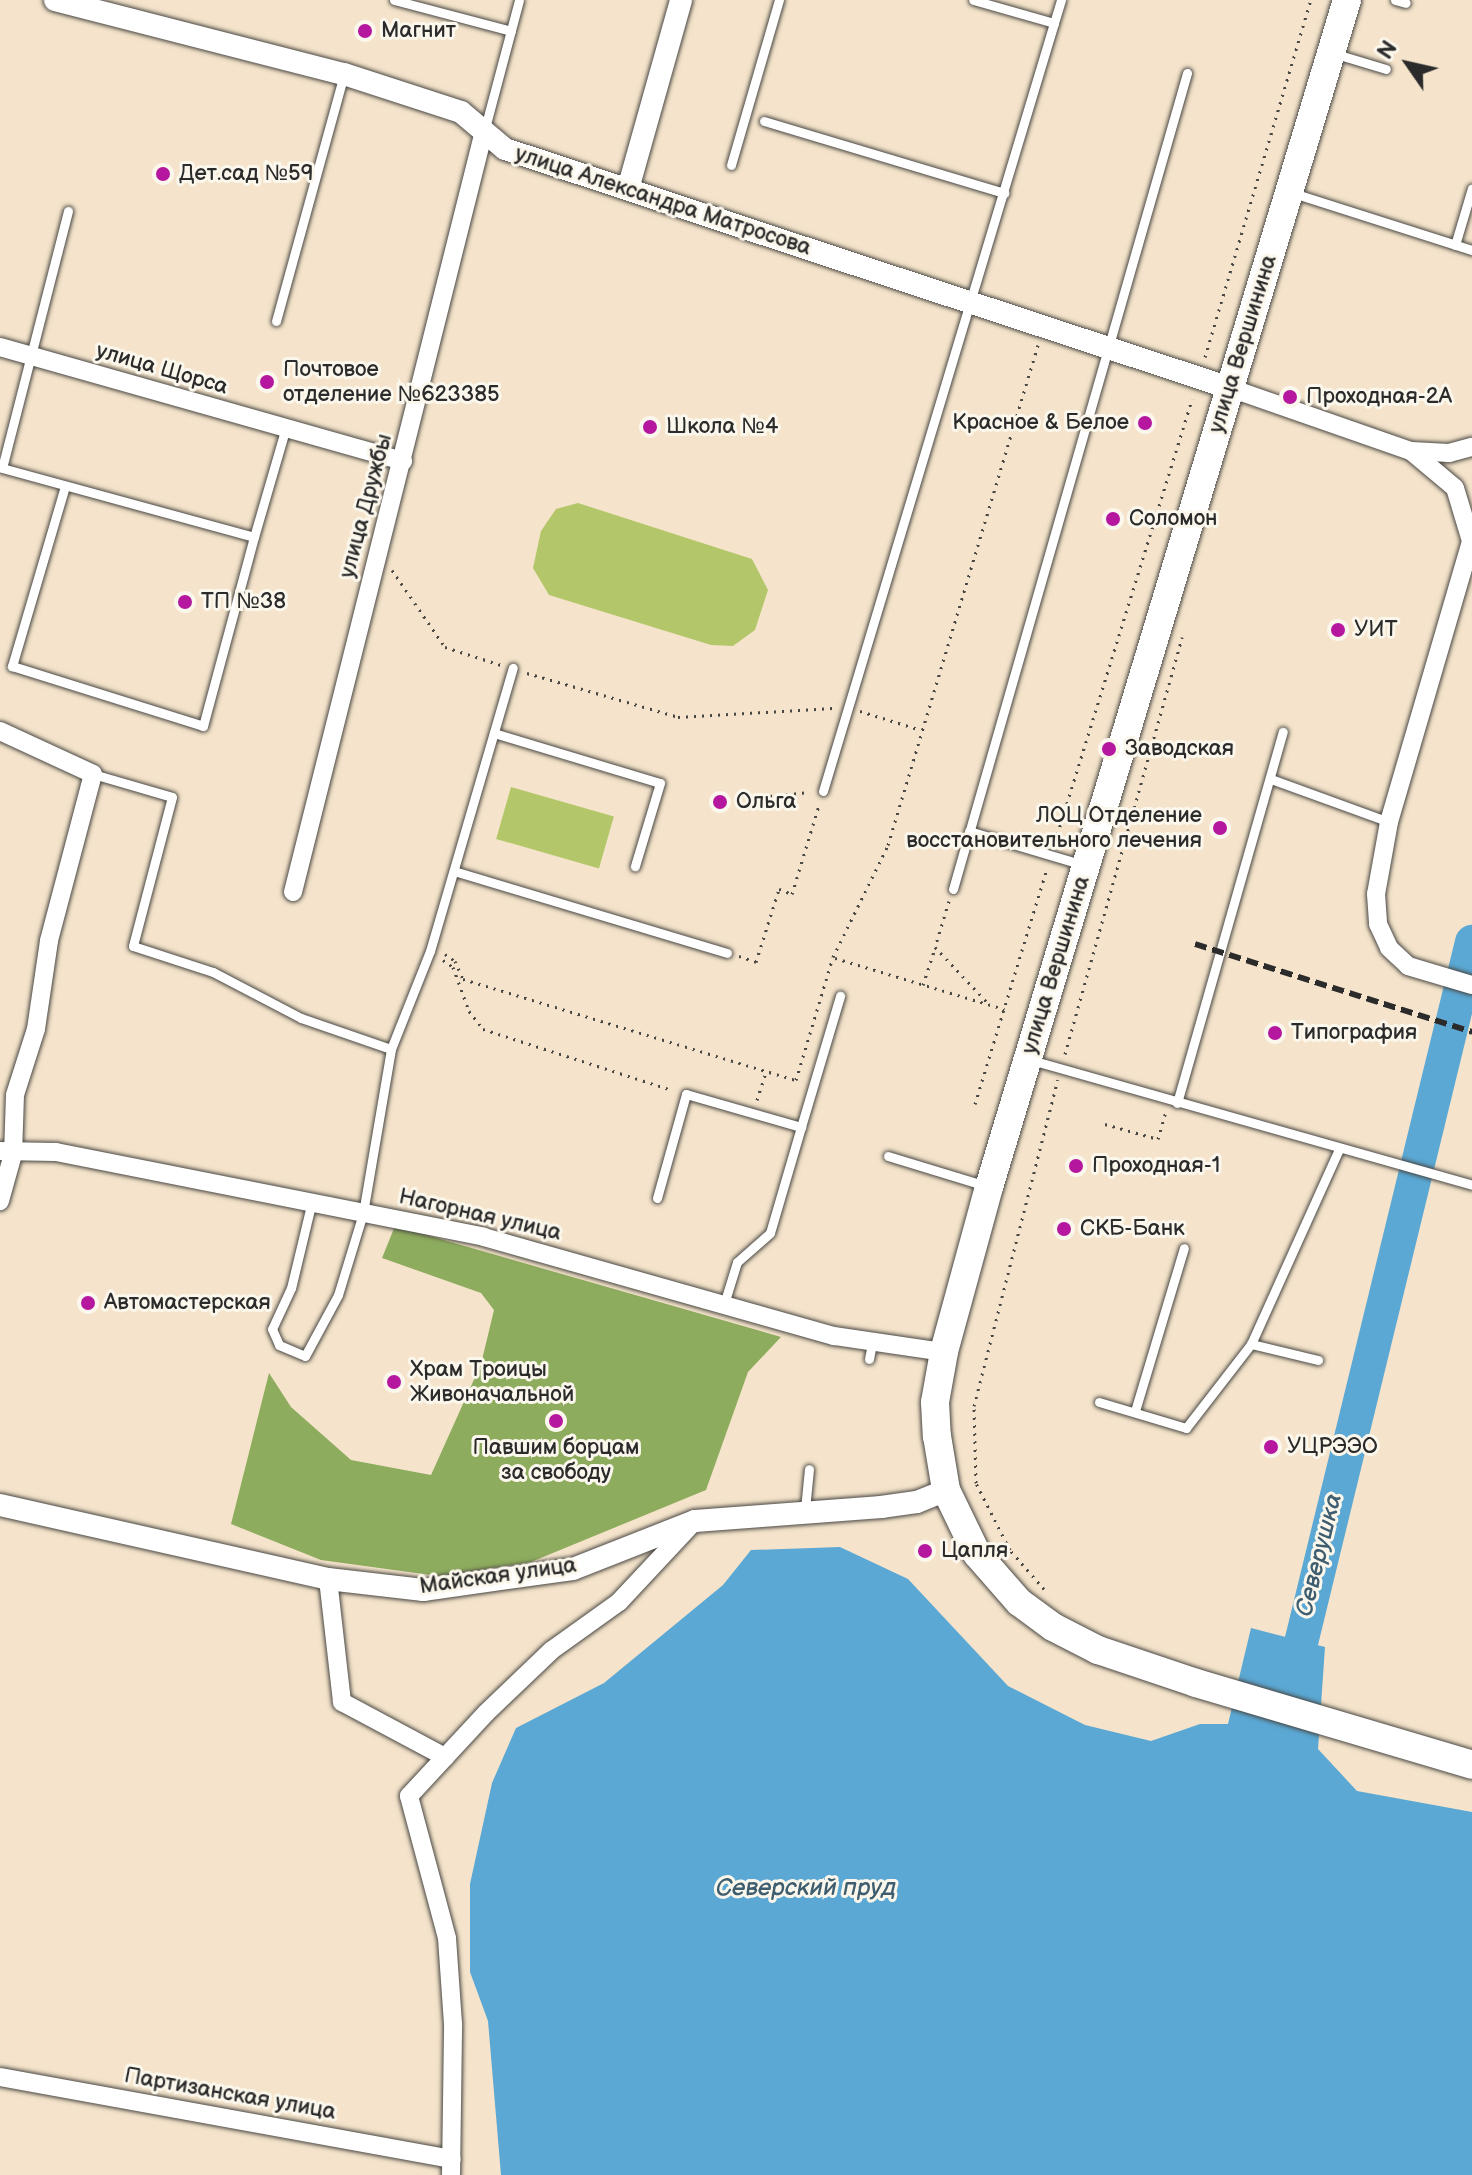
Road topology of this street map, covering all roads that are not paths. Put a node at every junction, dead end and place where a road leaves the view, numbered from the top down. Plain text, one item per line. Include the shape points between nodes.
1 (55, 0) edge
2 (394, 0) edge
3 (519, 0) edge
4 (681, 0) edge
5 (779, 0) edge
6 (973, 0) edge
7 (1061, 0) edge
8 (1347, 0) edge
9 (1054, 23) junction
10 (511, 31) junction
11 (1331, 53) junction
12 (1386, 69) dead end
13 (1187, 73) dead end
14 (344, 74) junction
15 (764, 121) dead end
16 (484, 131) junction
17 (731, 165) dead end
18 (1472, 188) edge
19 (628, 189) junction
20 (1289, 192) junction
21 (1004, 193) junction
22 (68, 211) dead end
23 (1455, 245) junction
24 (1472, 250) edge
25 (972, 303) junction
26 (276, 321) dead end
27 (0, 347) edge
28 (1105, 347) junction
29 (31, 356) junction
30 (1230, 388) junction
31 (285, 430) junction
32 (1472, 447) edge
33 (1411, 451) junction
34 (403, 461) junction
35 (65, 486) junction
36 (254, 537) junction
37 (1472, 539) edge
38 (513, 668) road end
39 (0, 731) edge
40 (1283, 732) dead end
41 (494, 733) junction
42 (93, 774) junction
43 (1271, 779) junction
44 (823, 791) road end
45 (1389, 822) junction
46 (969, 831) junction
47 (635, 866) dead end
48 (1086, 866) junction
49 (454, 871) junction
50 (953, 889) road end
51 (293, 892) dead end
52 (727, 953) road end
53 (1472, 985) edge
54 (840, 996) dead end
55 (391, 1049) junction
56 (1028, 1059) junction
57 (1179, 1108) junction
58 (801, 1127) junction
59 (1339, 1149) junction
60 (6, 1152) edge
61 (888, 1156) dead end
62 (1472, 1185) edge
63 (989, 1187) junction
64 (657, 1198) dead end
65 (0, 1201) edge
66 (311, 1205) junction
67 (363, 1213) junction
68 (1184, 1248) dead end
69 (724, 1304) junction
70 (873, 1339) junction
71 (1251, 1344) junction
72 (944, 1352) junction
73 (869, 1359) dead end
74 (1318, 1360) dead end
75 (1099, 1402) dead end
76 (1135, 1411) junction
77 (809, 1469) dead end
78 (946, 1490) junction
79 (0, 1505) edge
80 (805, 1509) junction
81 (695, 1521) junction
82 (328, 1579) junction
83 (445, 1757) junction
84 (1472, 1765) edge
85 (0, 2077) edge
86 (451, 2167) edge

1 - 14 street, улица Александра Матросова
2 - 10 lane
3 - 10 lane
4 - 19 street
5 - 17 lane
6 - 9 lane
7 - 9 lane
8 - 11 main road, улица Вершинина
9 - 21 lane
10 - 16 lane
11 - 12 lane
11 - 20 main road, улица Вершинина
13 - 28 lane
14 - 16 street, улица Александра Матросова via 461,112
14 - 26 lane
15 - 21 lane
16 - 19 street, улица Александра Матросова via 505,149
16 - 34 street, улица Дружбы
18 - 23 lane
19 - 25 street, улица Александра Матросова
20 - 23 lane
20 - 30 main road, улица Вершинина
21 - 25 lane
22 - 29 lane
23 - 24 lane
25 - 28 street, улица Александра Матросова
25 - 44 lane
27 - 29 street, улица Щорса
28 - 30 street, улица Александра Матросова
28 - 46 lane
29 - 31 street, улица Щорса
29 - 35 lane via 2,468
30 - 33 street
30 - 48 main road, улица Вершинина
31 - 34 street, улица Щорса
31 - 36 lane
32 - 33 street via 1449,453
33 - 37 street via 1455,488
34 - 51 street, улица Дружбы
35 - 36 lane
35 - 36 lane via 12,666 203,726
37 - 45 street
38 - 41 lane
39 - 42 street
40 - 43 lane
41 - 47 lane via 660,783
41 - 49 lane
42 - 55 lane via 172,797 133,946 213,972 301,1018
42 - 60 street via 49,941 36,1029 15,1095
43 - 45 lane
43 - 57 lane
45 - 53 street via 1376,894 1378,924 1389,948 1408,966
46 - 48 lane
46 - 50 lane
48 - 56 main road, улица Вершинина
49 - 52 lane
49 - 55 lane via 431,948
54 - 58 lane
55 - 67 lane
56 - 57 lane
56 - 63 main road, улица Вершинина
57 - 59 lane
58 - 64 lane via 686,1094
58 - 69 lane via 770,1233 737,1262
59 - 62 lane
59 - 71 lane
60 - 65 street
60 - 66 street, Нагорная улица via 56,1152
61 - 63 lane
63 - 72 main road, улица Вершинина
66 - 67 street, Нагорная улица
66 - 67 lane via 291,1288 272,1329 279,1345 305,1356 338,1295
67 - 69 street, Нагорная улица via 484,1237
68 - 76 lane
69 - 70 street, Нагорная улица via 834,1336
70 - 72 street, Нагорная улица
70 - 73 lane
71 - 74 lane
71 - 76 lane via 1186,1428
72 - 78 main road, улица Вершинина via 936,1417
75 - 76 lane
77 - 80 lane
78 - 80 street, Майская улица via 917,1502
78 - 84 main road, улица Вершинина via 977,1554 1019,1602 1053,1627 1098,1650 1196,1683
79 - 82 street, Майская улица
80 - 81 street, Майская улица
81 - 82 street, Майская улица via 573,1569 423,1590
81 - 83 street via 619,1602 552,1650
82 - 83 street via 342,1702
83 - 86 street via 409,1796 447,1938 453,2024
85 - 86 street, Партизанская улица

